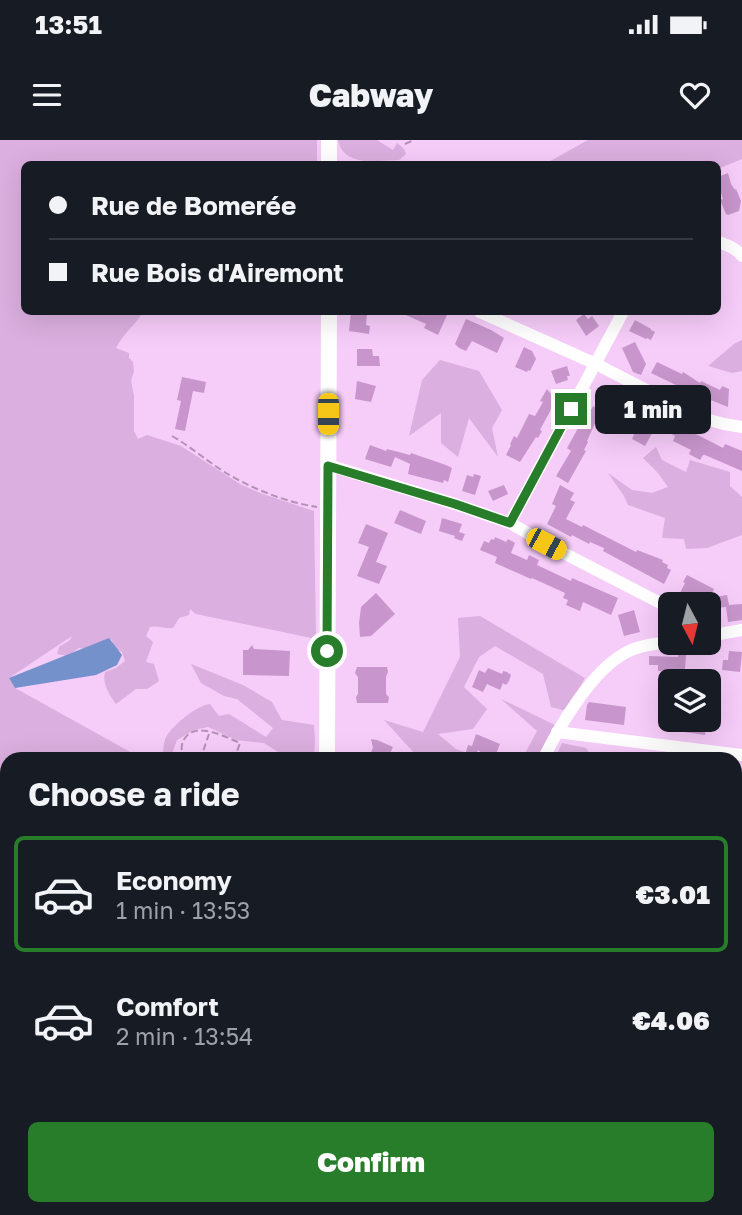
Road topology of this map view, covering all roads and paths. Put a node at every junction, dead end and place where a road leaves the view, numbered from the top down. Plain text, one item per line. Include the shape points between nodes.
1 (329, 140) edge
2 (414, 140) edge
3 (405, 144) dead end
4 (329, 161) edge
5 (721, 243) edge
6 (742, 256) edge
7 (328, 315) edge
8 (487, 315) edge
9 (621, 315) edge
10 (596, 364) junction
11 (742, 427) edge
12 (172, 436) dead end
13 (328, 466) junction
14 (328, 508) junction
15 (510, 523) junction
16 (658, 602) edge
17 (742, 630) edge
18 (721, 632) edge
19 (658, 644) edge
20 (209, 732) junction
21 (556, 732) junction
22 (182, 752) edge
23 (203, 752) edge
24 (237, 752) edge
25 (327, 752) edge
26 (547, 752) edge
27 (718, 752) edge

1 - 4 main road
2 - 3 path
5 - 6 street
7 - 13 main road
8 - 10 street
9 - 10 street
10 - 11 street via 699,416
10 - 15 street
12 - 14 path via 253,487
13 - 14 main road
13 - 15 street
14 - 25 main road
15 - 16 street
17 - 18 street
19 - 21 street via 624,653 605,669
20 - 22 path via 195,731 185,738
20 - 23 path
20 - 24 path via 240,743
21 - 26 street
21 - 27 street

